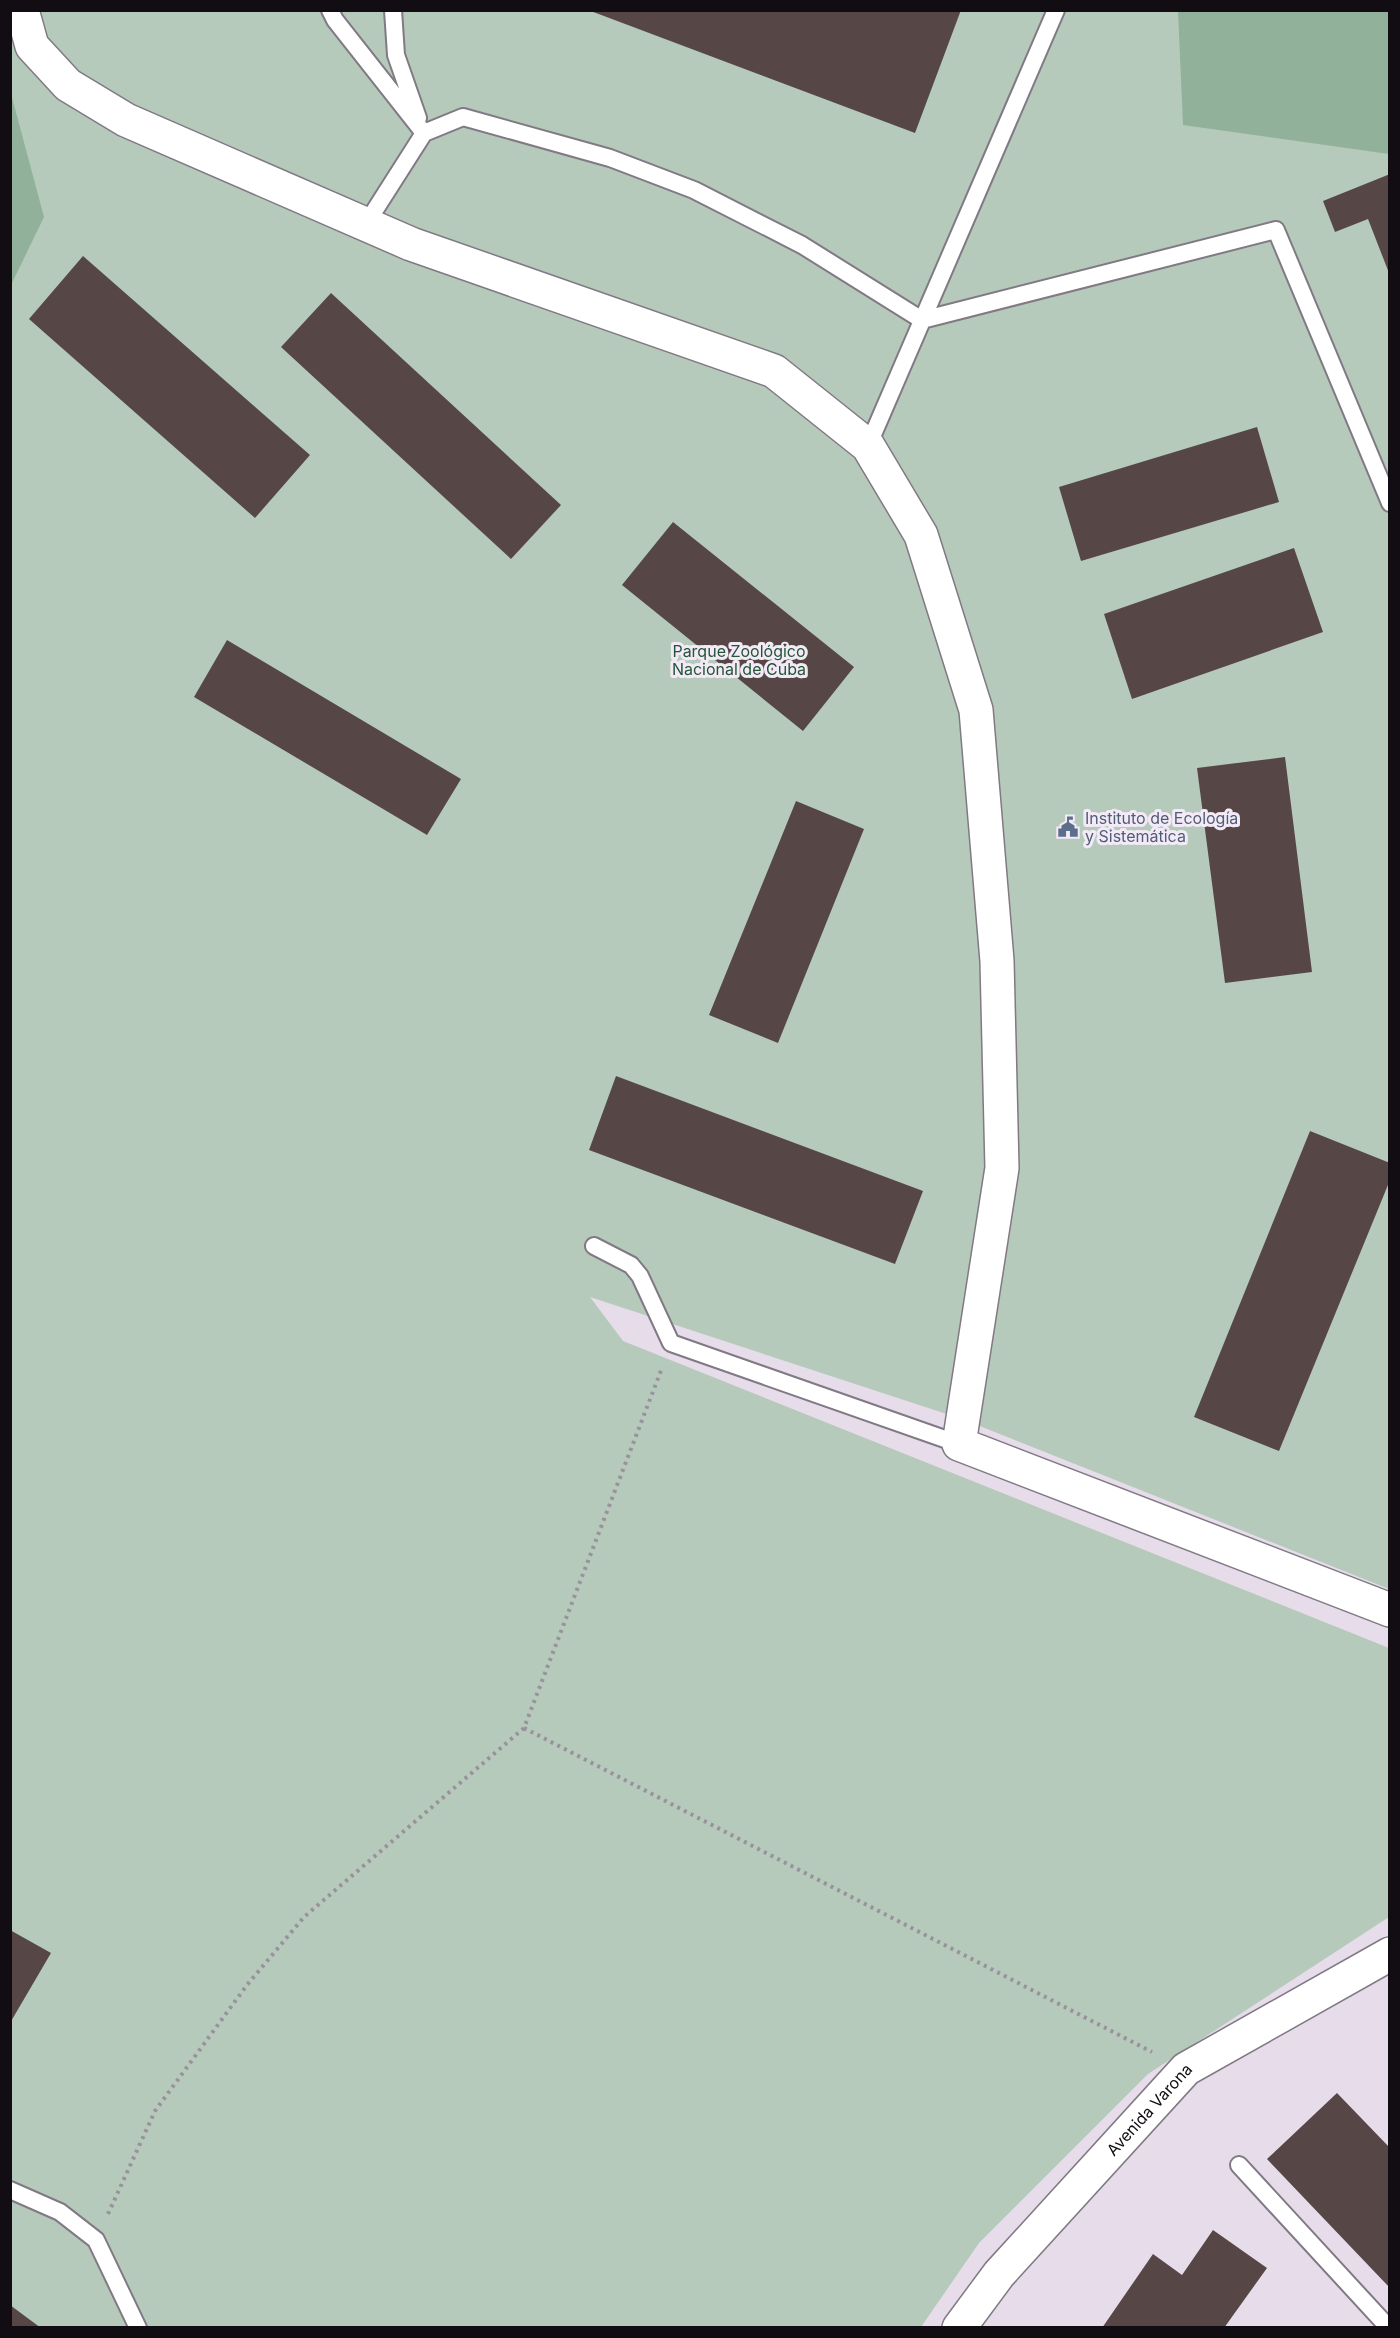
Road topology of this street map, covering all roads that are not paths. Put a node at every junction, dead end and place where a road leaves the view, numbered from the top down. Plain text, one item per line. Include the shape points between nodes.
1 (22, 10) edge
2 (330, 10) edge
3 (393, 10) edge
4 (1056, 10) edge
5 (424, 133) junction
6 (366, 224) junction
7 (922, 320) junction
8 (868, 446) junction
9 (1389, 503) edge
10 (594, 1246) dead end
11 (959, 1444) junction
12 (1389, 1610) edge
13 (1389, 1954) edge
14 (1239, 2165) dead end
15 (10, 2190) edge
16 (138, 2328) edge
17 (959, 2328) edge
18 (1389, 2328) edge

1 - 6 street via 32,46 68,85 126,120
2 - 5 lane
3 - 5 lane via 396,55
4 - 7 lane
5 - 6 lane
5 - 7 lane via 462,117 631,166 694,190 802,245
6 - 8 street via 411,244 774,371
7 - 8 lane
7 - 9 lane via 1276,230
8 - 11 street via 921,535 976,710 997,961 1002,1168
10 - 11 lane via 631,1265 640,1276 671,1343
11 - 12 street
13 - 17 street, Avenida Varona via 1186,2069 999,2274
14 - 18 lane
15 - 16 lane via 60,2212 96,2240

